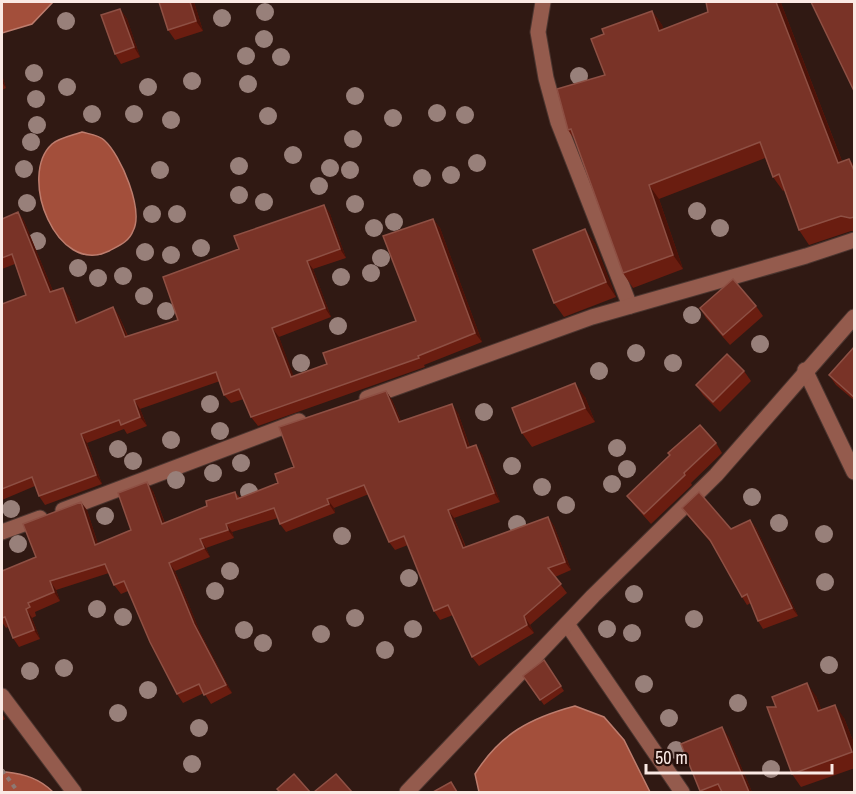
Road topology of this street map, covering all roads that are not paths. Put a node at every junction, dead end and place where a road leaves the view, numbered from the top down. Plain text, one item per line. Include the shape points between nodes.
1 (543, 2) edge
2 (855, 240) edge
3 (630, 306) junction
4 (855, 317) edge
5 (806, 370) junction
6 (349, 404) edge
7 (318, 414) edge
8 (855, 472) edge
9 (2, 532) edge
10 (567, 624) junction
11 (2, 696) edge
12 (74, 792) edge
13 (407, 792) edge
14 (682, 792) edge

1 - 3 street via 538,32 558,122
2 - 3 street
3 - 6 street
4 - 5 street
5 - 8 street
5 - 10 street via 716,475
7 - 9 street
10 - 13 street
10 - 14 street
11 - 12 street

